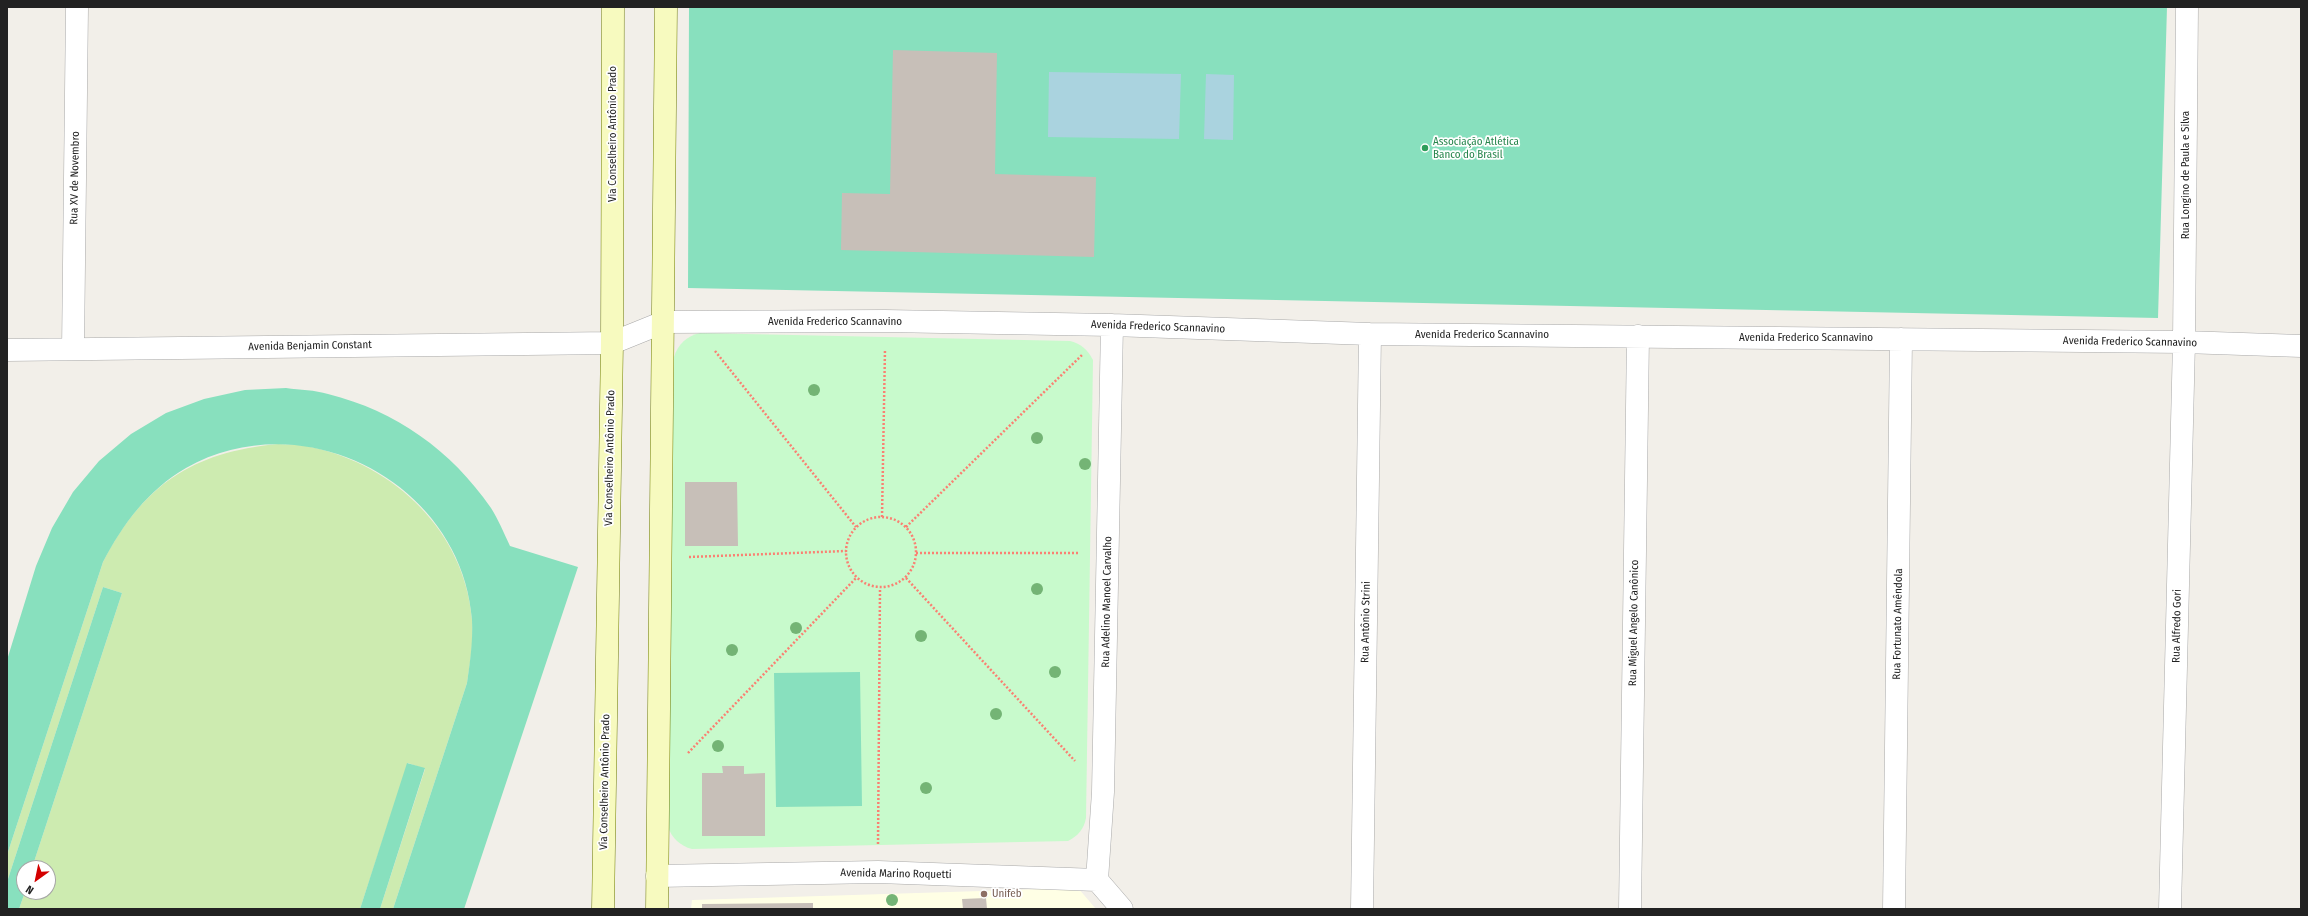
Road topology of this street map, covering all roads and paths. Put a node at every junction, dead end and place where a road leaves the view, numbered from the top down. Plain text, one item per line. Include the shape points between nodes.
1 (77, 7) edge
2 (613, 7) edge
3 (666, 7) edge
4 (2187, 7) edge
5 (885, 321) junction
6 (664, 322) junction
7 (693, 322) junction
8 (1112, 325) junction
9 (1370, 334) junction
10 (1638, 336) junction
11 (1901, 339) junction
12 (612, 342) junction
13 (2184, 342) junction
14 (2301, 346) edge
15 (72, 349) junction
16 (7, 350) edge
17 (882, 517) junction
18 (856, 527) junction
19 (906, 527) junction
20 (846, 551) junction
21 (916, 553) junction
22 (1108, 553) junction
23 (661, 558) junction
24 (857, 578) junction
25 (906, 578) junction
26 (880, 588) junction
27 (658, 785) junction
28 (1103, 792) junction
29 (878, 872) junction
30 (657, 876) junction
31 (1097, 880) junction
32 (603, 909) edge
33 (657, 909) edge
34 (1122, 909) edge
35 (1362, 909) edge
36 (1630, 909) edge
37 (1894, 909) edge
38 (2170, 909) edge

1 - 15 street, Rua XV de Novembro
2 - 12 main road, Via Conselheiro Antônio Prado
3 - 6 main road
4 - 13 street, Rua Longino de Paula e Silva
5 - 7 street, Avenida Frederico Scannavino
5 - 8 street, Avenida Frederico Scannavino
5 - 17 path
6 - 7 street, Avenida Frederico Scannavino
6 - 12 street
6 - 23 main road
7 - 18 path
8 - 9 street, Avenida Frederico Scannavino
8 - 19 path
8 - 22 street, Rua Adelino Manoel Carvalho
9 - 10 street, Avenida Frederico Scannavino
9 - 35 street, Rua Antônio Strini
10 - 11 street, Avenida Frederico Scannavino
10 - 36 street, Rua Miguel Angelo Canônico
11 - 13 street, Avenida Frederico Scannavino
11 - 37 street, Rua Fortunato Amêndola
12 - 15 street, Avenida Benjamin Constant
12 - 32 main road, Via Conselheiro Antônio Prado
13 - 14 street, Avenida Frederico Scannavino
13 - 38 street, Rua Alfredo Gori
15 - 16 street, Avenida Benjamin Constant
17 - 18 path via 868,519
17 - 19 path via 895,520
18 - 20 path via 849,538
19 - 21 path via 914,539
20 - 23 path
20 - 24 path via 848,565
21 - 22 path
21 - 25 path via 914,566
22 - 28 street, Rua Adelino Manoel Carvalho
23 - 27 main road
24 - 26 path via 868,585
24 - 27 path
25 - 26 path via 894,585
25 - 28 path
26 - 29 path
27 - 30 main road
28 - 31 street, Rua Adelino Manoel Carvalho
29 - 30 street, Avenida Marino Roquetti
29 - 31 street, Avenida Marino Roquetti
30 - 33 main road
31 - 34 street

